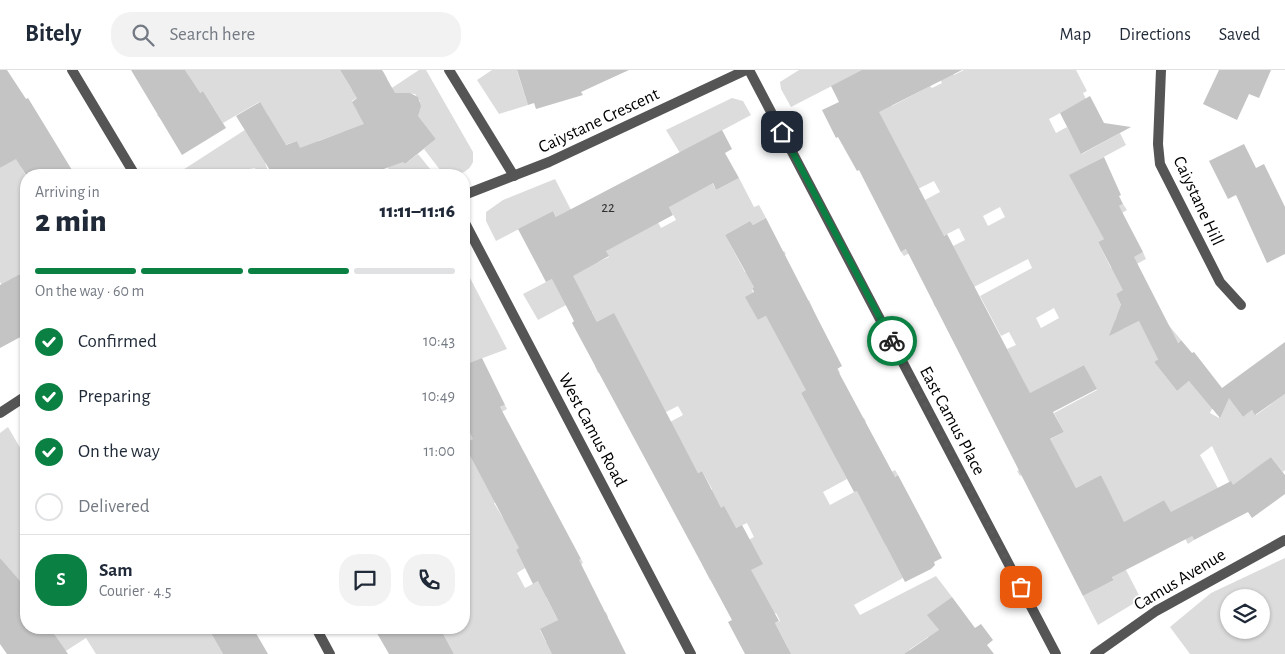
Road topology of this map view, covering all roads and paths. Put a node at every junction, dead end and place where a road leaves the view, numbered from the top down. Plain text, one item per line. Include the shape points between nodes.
1 (72, 70) edge
2 (449, 70) edge
3 (747, 70) edge
4 (1161, 70) edge
5 (131, 169) edge
6 (514, 176) junction
7 (470, 194) edge
8 (470, 232) edge
9 (1241, 305) dead end
10 (20, 400) edge
11 (0, 413) edge
12 (1285, 540) edge
13 (319, 634) edge
14 (330, 654) edge
15 (691, 654) edge
16 (1056, 654) edge
17 (1096, 654) edge

1 - 5 street
2 - 6 street
3 - 6 street, Caiystane Crescent
3 - 16 street, East Camus Place
4 - 9 street, Caiystane Hill via 1158,144 1162,169 1220,282
6 - 7 street, Caiystane Crescent
8 - 15 street, West Camus Road
10 - 11 street
12 - 17 street, Camus Avenue via 1156,611
13 - 14 street

